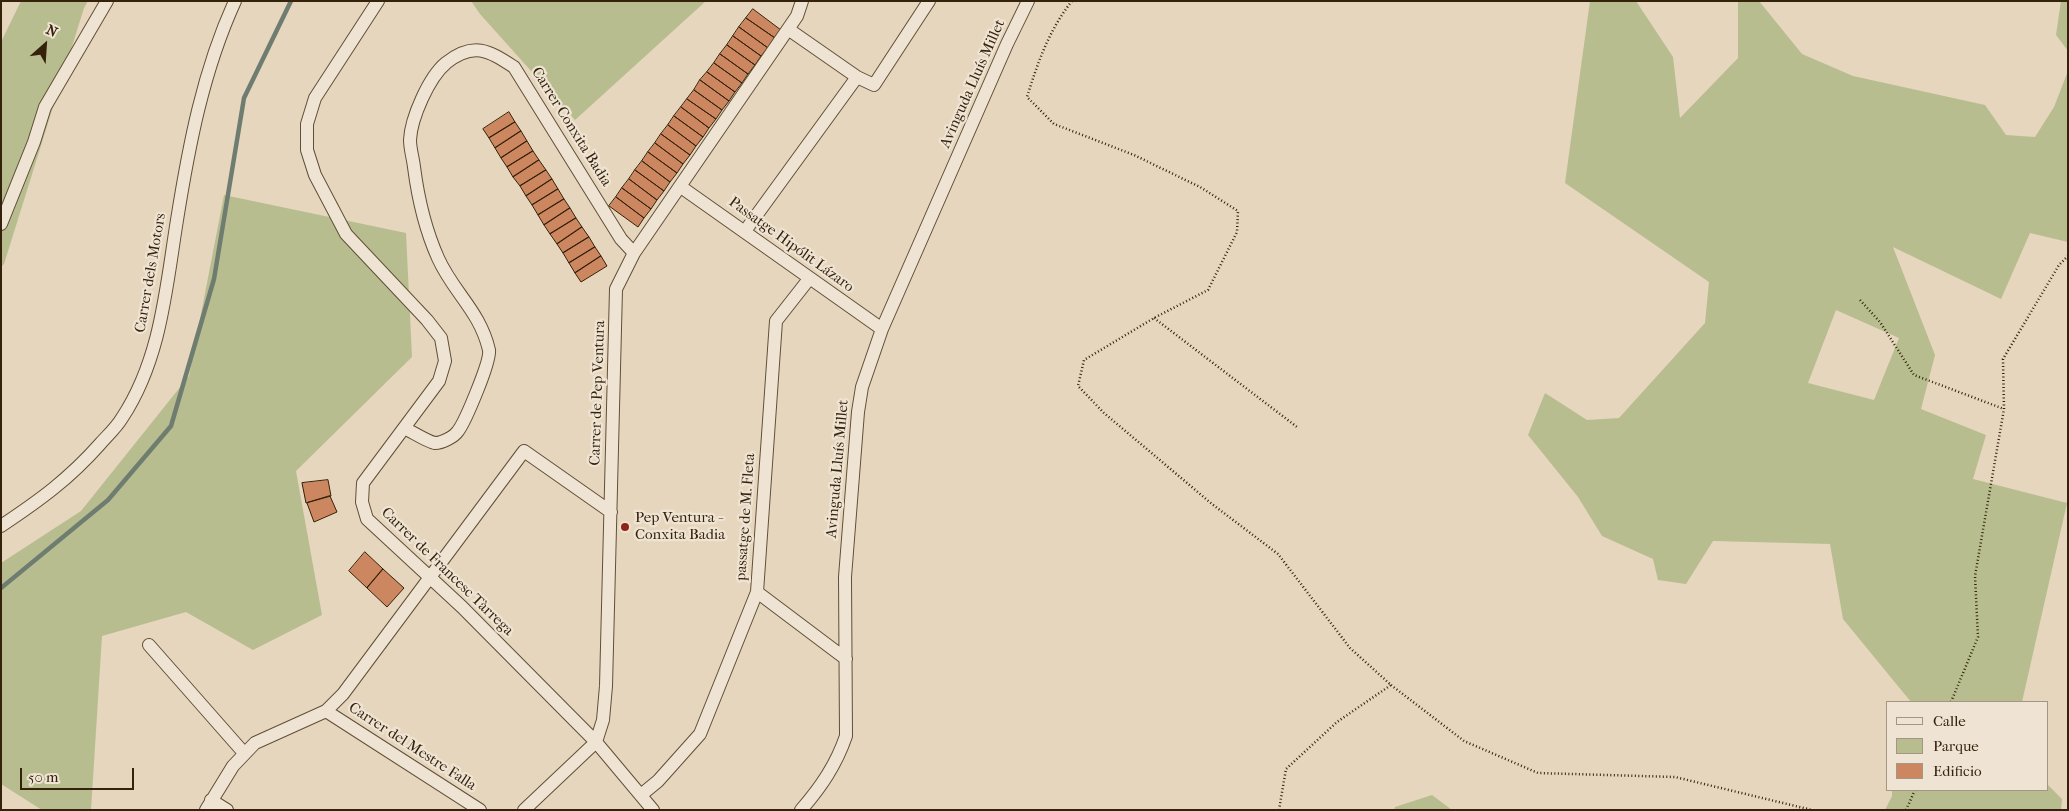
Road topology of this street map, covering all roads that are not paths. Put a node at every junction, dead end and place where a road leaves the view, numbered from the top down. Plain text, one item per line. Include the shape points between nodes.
1 (107, 1) edge
2 (235, 1) edge
3 (378, 1) edge
4 (802, 1) edge
5 (929, 1) edge
6 (1028, 1) edge
7 (788, 29) junction
8 (857, 77) junction
9 (680, 187) junction
10 (1, 224) edge
11 (745, 231) junction
12 (634, 253) junction
13 (809, 279) junction
14 (882, 329) junction
15 (404, 428) junction
16 (611, 512) junction
17 (1, 526) edge
18 (430, 577) junction
19 (757, 592) junction
20 (149, 646) dead end
21 (846, 658) junction
22 (326, 711) junction
23 (596, 742) junction
24 (244, 753) junction
25 (641, 795) junction
26 (209, 805) edge
27 (227, 810) edge
28 (480, 810) edge
29 (524, 810) edge
30 (654, 810) edge
31 (801, 810) edge

1 - 10 street via 45,107
2 - 17 street, Carrer dels Motors via 211,62 195,121 161,322 136,396 121,420 82,464 59,486
3 - 15 street, Carrer de Francesc Tàrrega via 315,98 307,124 307,150 315,174 346,234 441,338 444,361 439,382
4 - 7 street, Carrer de Pep Ventura
5 - 8 street via 874,85
6 - 14 street, Avinguda Lluís Millet
7 - 8 street
7 - 9 street, Carrer de Pep Ventura
8 - 11 street
9 - 11 street, Passatge Hipólit Lázaro
9 - 12 street, Carrer de Pep Ventura
11 - 13 street, Passatge Hipólit Lázaro
12 - 15 street, Carrer Conxita Badia via 621,239 514,67 490,52 467,50 445,64 427,87 414,117 410,140 414,170 424,221 438,260 483,328 490,354 458,432 434,443
12 - 16 street, Carrer de Pep Ventura via 616,289
13 - 14 street, Passatge Hipólit Lázaro
13 - 19 street, passatge de M. Fleta via 776,322
14 - 21 street, Avinguda Lluís Millet via 862,387 858,412 845,577
15 - 18 street, Carrer de Francesc Tàrrega via 363,484 362,502 367,519
16 - 18 street via 524,451
16 - 23 street, Carrer de Pep Ventura via 606,686 603,720
18 - 22 street via 343,694
18 - 23 street, Carrer de Francesc Tàrrega
19 - 21 street
19 - 25 street, passatge de M. Fleta via 700,734
20 - 24 street
21 - 31 street, Avinguda Lluís Millet via 846,736 837,761
22 - 24 street via 255,743
22 - 28 street, Carrer del Mestre Falla
23 - 25 street, Carrer de Francesc Tàrrega
23 - 29 street, Carrer de Pep Ventura
24 - 26 street
25 - 30 street, Carrer de Francesc Tàrrega
26 - 27 street

